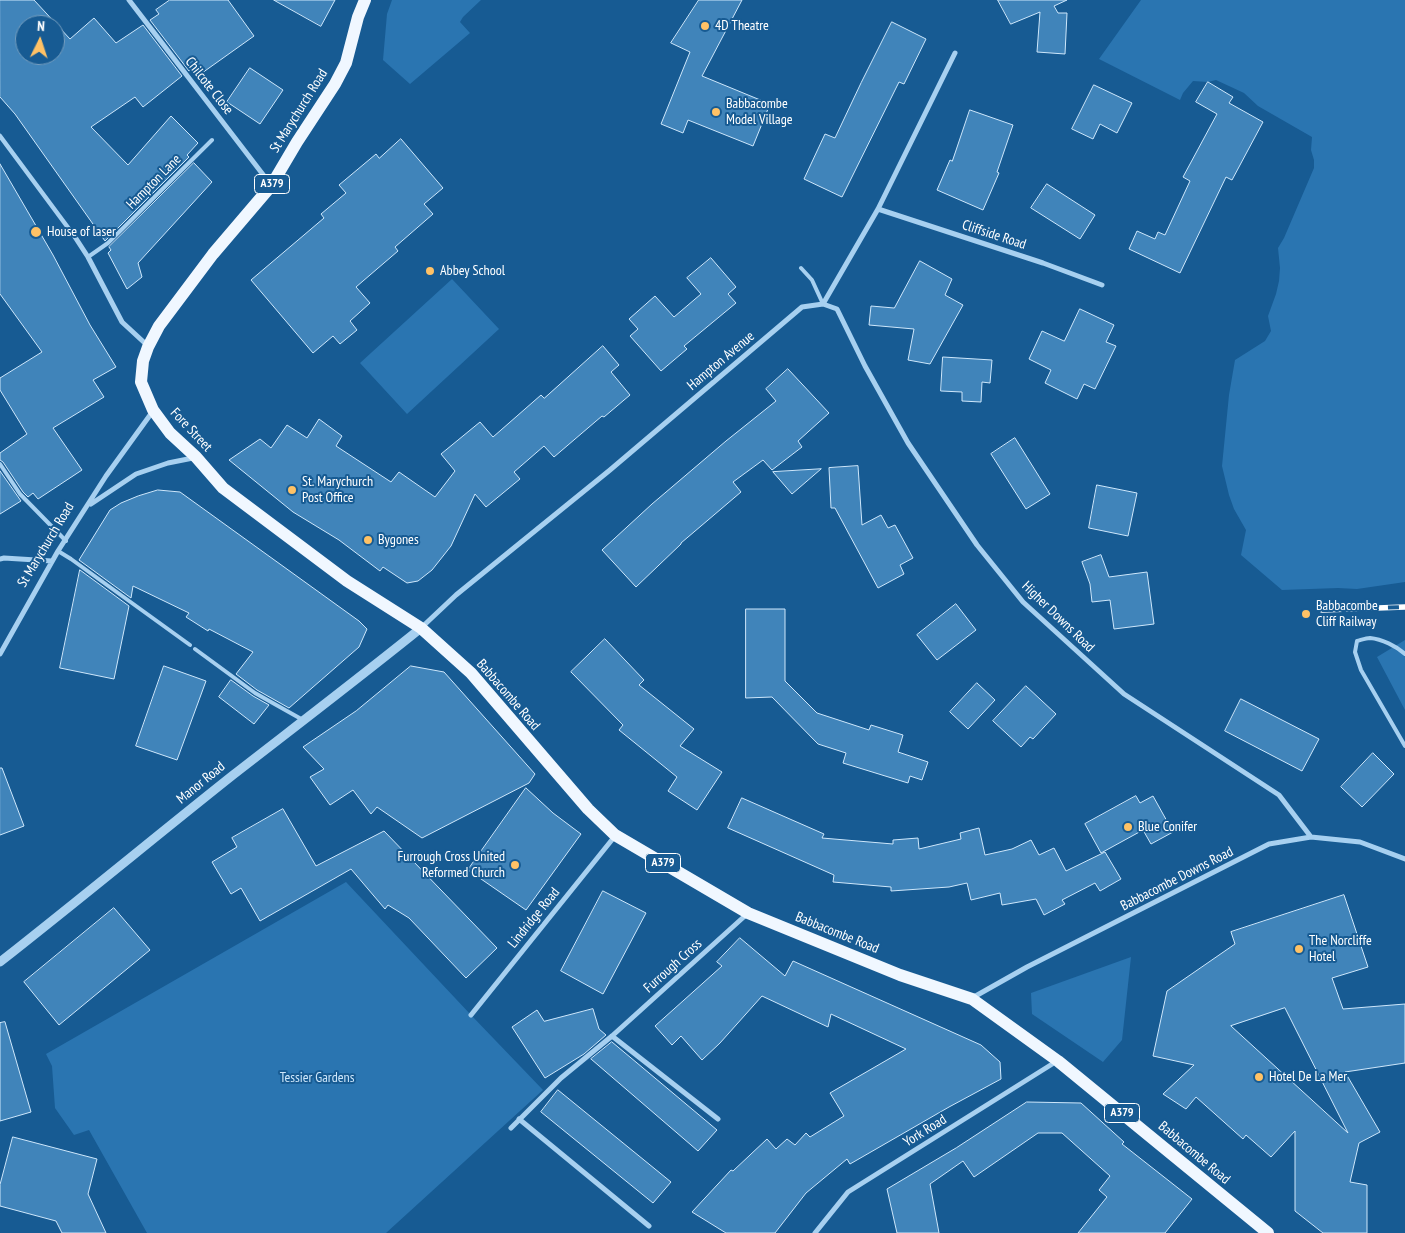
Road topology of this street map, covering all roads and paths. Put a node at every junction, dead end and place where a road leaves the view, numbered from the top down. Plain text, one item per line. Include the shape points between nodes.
1 (129, 0) edge
2 (365, 0) edge
3 (956, 53) dead end
4 (0, 136) edge
5 (212, 140) dead end
6 (271, 186) junction
7 (878, 209) junction
8 (75, 237) joint
9 (88, 257) junction
10 (801, 268) dead end
11 (1102, 285) dead end
12 (823, 304) junction
13 (148, 347) junction
14 (153, 410) junction
15 (196, 458) junction
16 (0, 464) edge
17 (88, 505) junction
18 (66, 541) junction
19 (58, 551) junction
20 (0, 559) edge
21 (52, 562) junction
22 (421, 628) junction
23 (190, 644) dead end
24 (195, 649) dead end
25 (0, 654) edge
26 (1405, 654) edge
27 (303, 720) junction
28 (1405, 746) edge
29 (616, 835) junction
30 (1311, 837) junction
31 (1405, 859) edge
32 (748, 913) junction
33 (0, 962) edge
34 (972, 998) junction
35 (471, 1015) dead end
36 (612, 1036) junction
37 (1058, 1061) junction
38 (519, 1119) junction
39 (718, 1119) dead end
40 (511, 1128) dead end
41 (649, 1226) dead end
42 (815, 1233) edge
43 (1268, 1233) edge

1 - 6 street, Chilcote Close
2 - 6 main road, St Marychurch Road / A379 via 346,63
3 - 7 street
4 - 8 street
5 - 9 lane, Hampton Lane via 108,243
6 - 13 main road, St Marychurch Road / A379 via 213,254 159,326
7 - 11 street, Cliffside Road
7 - 12 street
8 - 9 street
9 - 13 street via 122,322
10 - 12 lane via 812,280
12 - 22 street, Hampton Avenue via 802,307 456,595
12 - 30 street, Higher Downs Road via 837,309 908,442 977,545 1023,602 1124,694 1279,795
13 - 14 main road, Fore Street / A379 via 141,382
14 - 15 main road, Fore Street / A379 via 170,433
14 - 17 street, St Marychurch Road
15 - 17 street, St Marychurch Road via 136,474
15 - 22 main road, Fore Street / A379 via 239,501 347,581
16 - 18 lane via 20,494
17 - 18 street, St Marychurch Road
18 - 19 street, St Marychurch Road
19 - 21 street, St Marychurch Road
19 - 23 lane
20 - 21 street
21 - 25 street, St Marychurch Road
22 - 27 street, Manor Road
22 - 29 main road, Babbacombe Road / A379 via 471,674 588,809
24 - 27 lane via 255,692
26 - 28 lane via 1383,641 1370,638 1357,641 1355,652 1361,670
27 - 33 street, Manor Road
29 - 32 main road, Babbacombe Road / A379
29 - 35 street, Lindridge Road
30 - 31 street, Babbacombe Downs Road via 1360,842
30 - 34 street, Babbacombe Downs Road via 1270,844
32 - 34 main road, Babbacombe Road / A379 via 900,975
32 - 36 street, Furrough Cross
34 - 37 main road, Babbacombe Road / A379
36 - 38 street, Furrough Cross via 561,1078
36 - 39 street
37 - 42 street, York Road via 848,1192
37 - 43 main road, Babbacombe Road / A379
38 - 40 street, Furrough Cross
38 - 41 street

